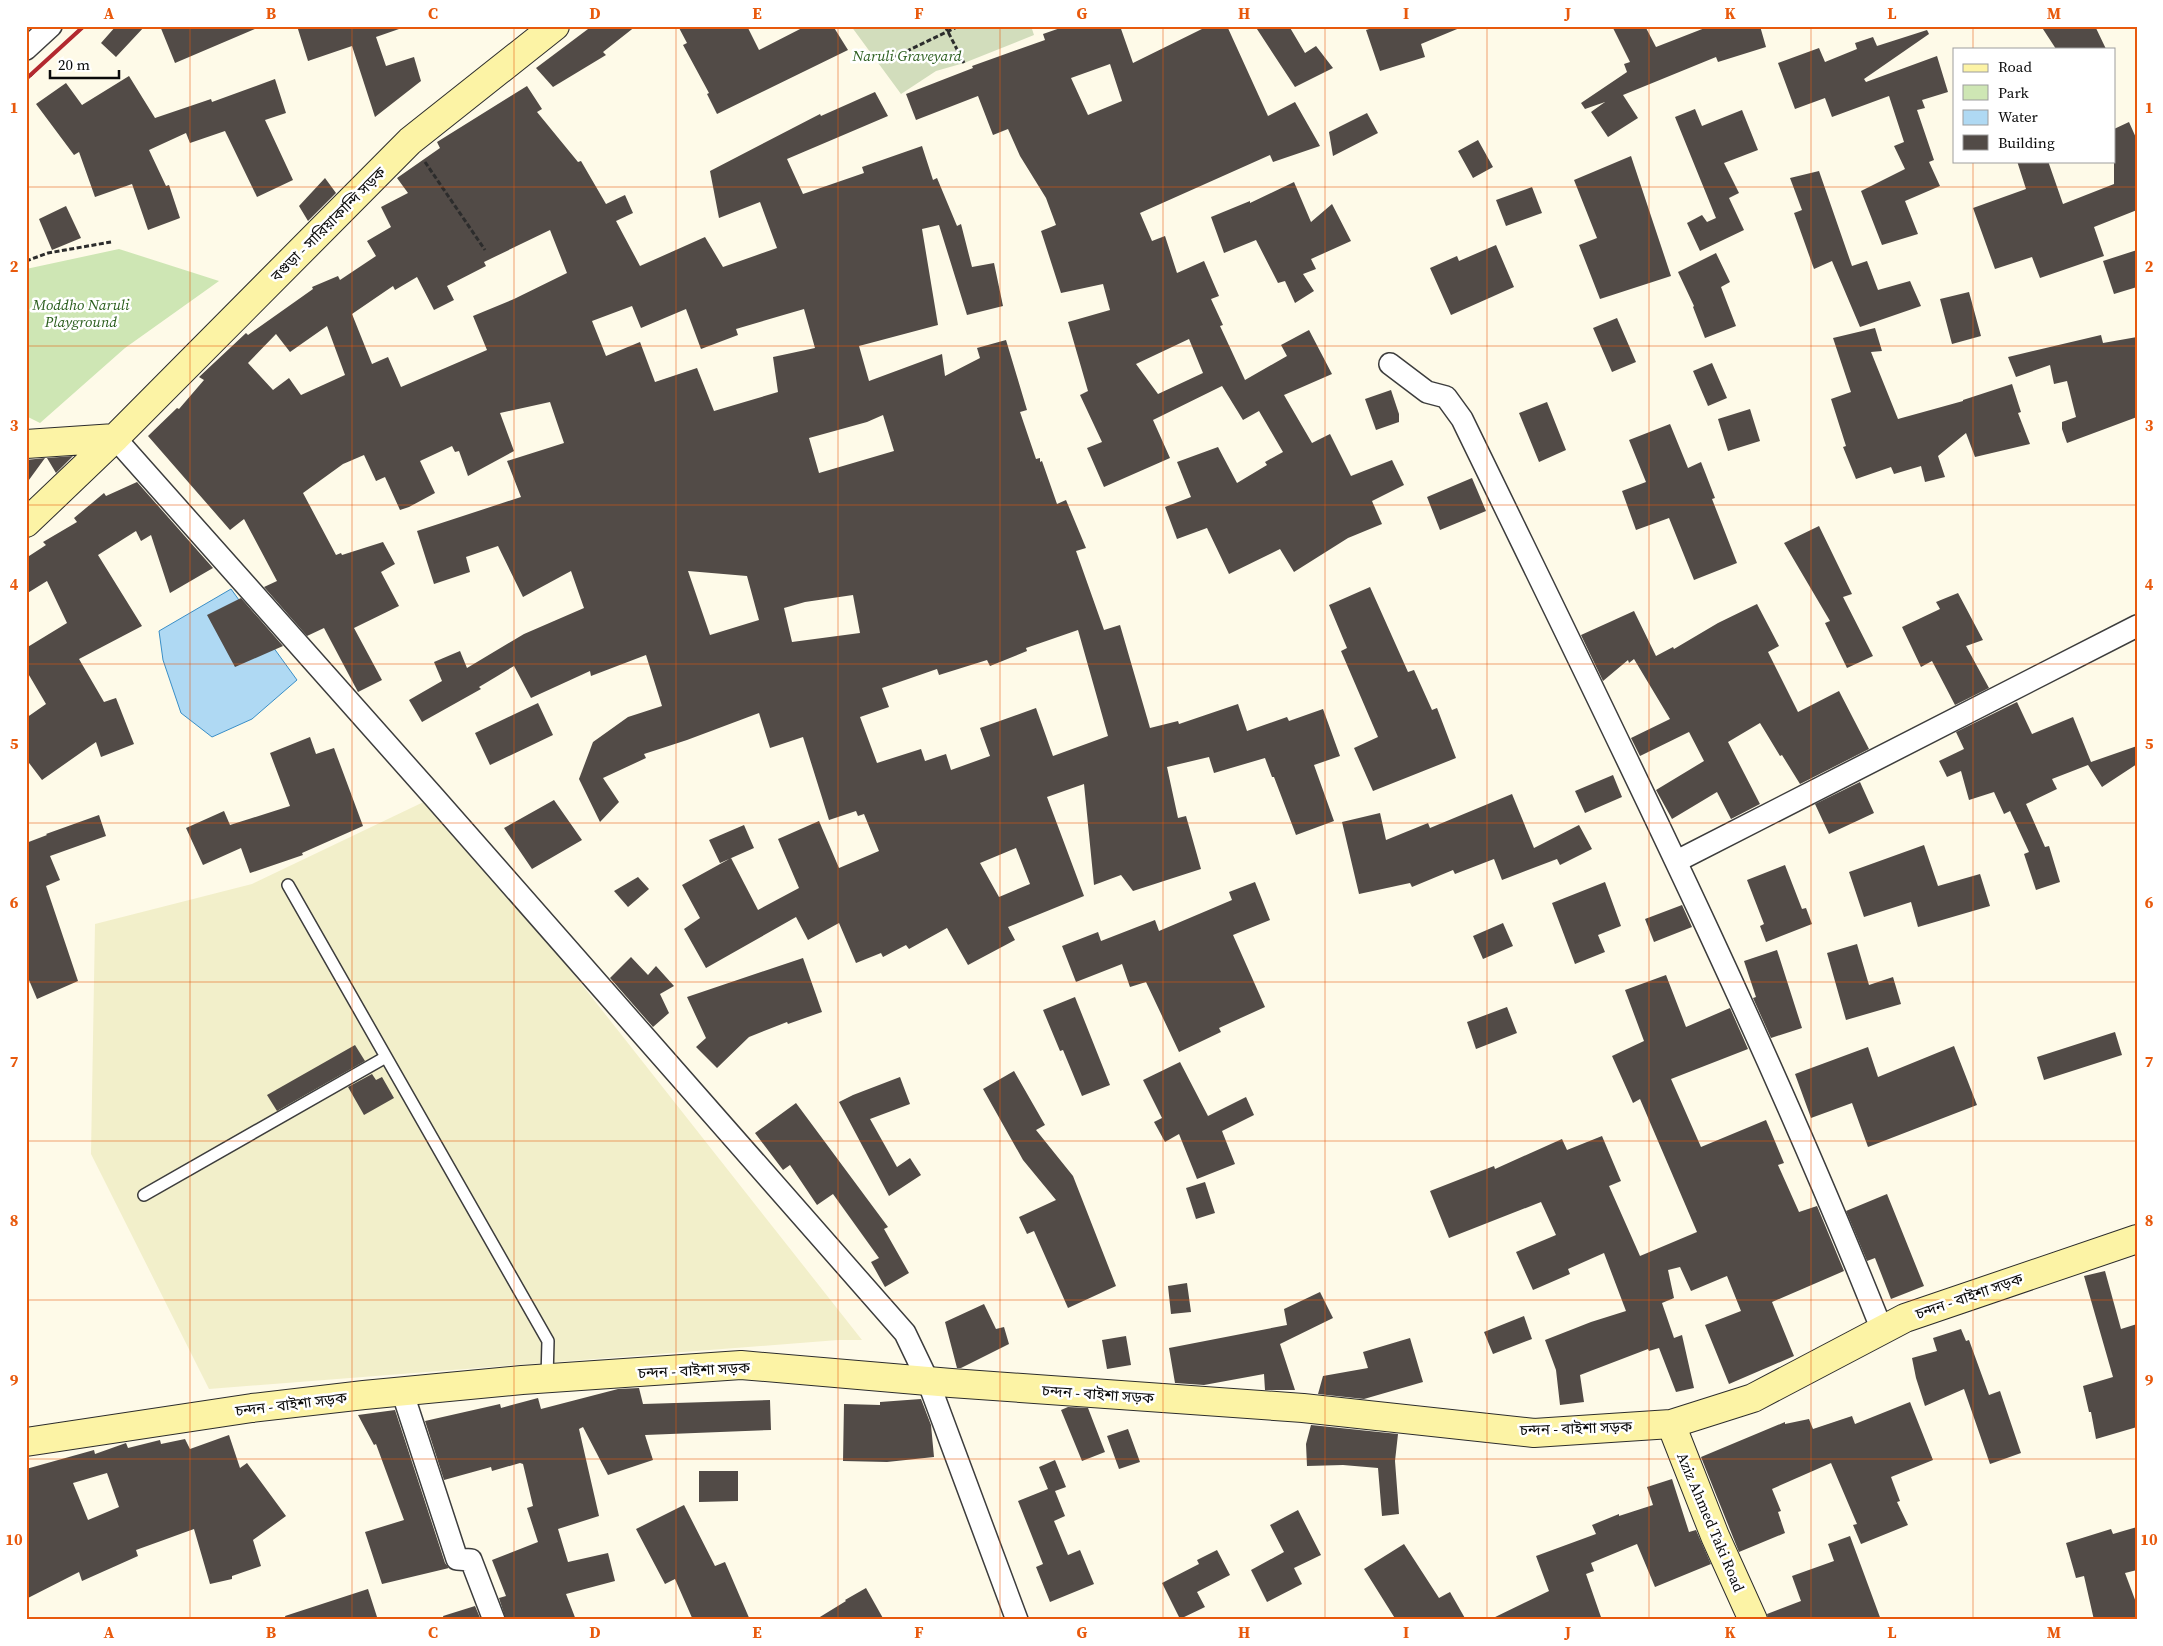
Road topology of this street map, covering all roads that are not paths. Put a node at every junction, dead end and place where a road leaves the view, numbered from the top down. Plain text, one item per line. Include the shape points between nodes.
1 (51, 26) edge
2 (555, 26) edge
3 (26, 48) edge
4 (1390, 364) dead end
5 (115, 438) junction
6 (26, 444) edge
7 (26, 523) edge
8 (2137, 626) edge
9 (1677, 861) junction
10 (288, 885) dead end
11 (386, 1057) junction
12 (144, 1195) dead end
13 (2137, 1239) edge
14 (1882, 1330) junction
15 (547, 1378) junction
16 (928, 1381) junction
17 (402, 1391) junction
18 (1671, 1424) junction
19 (26, 1442) edge
20 (494, 1620) edge
21 (1017, 1620) edge
22 (1753, 1620) edge

1 - 3 street
2 - 5 main road, বগুড়া - সারিয়াকান্দি সড়ক via 410,141
4 - 9 street via 1427,392 1446,396 1462,419
5 - 6 main road
5 - 7 main road, বগুড়া - সারিয়াকান্দি সড়ক
5 - 16 street via 905,1333
8 - 9 street
9 - 14 street via 1835,1210
10 - 11 lane
11 - 12 lane
11 - 15 lane via 548,1341
13 - 14 main road, চন্দন - বাইশা সড়ক via 1905,1318
14 - 18 main road, চন্দন - বাইশা সড়ক via 1753,1398
15 - 16 main road, চন্দন - বাইশা সড়ক via 741,1365
15 - 17 main road, চন্দন - বাইশা সড়ক
16 - 18 main road, চন্দন - বাইশা সড়ক via 1303,1408 1534,1433
16 - 21 street
17 - 19 main road, চন্দন - বাইশা সড়ক via 252,1408
17 - 20 street via 457,1559 471,1560
18 - 22 main road, Aziz Ahmed Taki Road via 1715,1536

